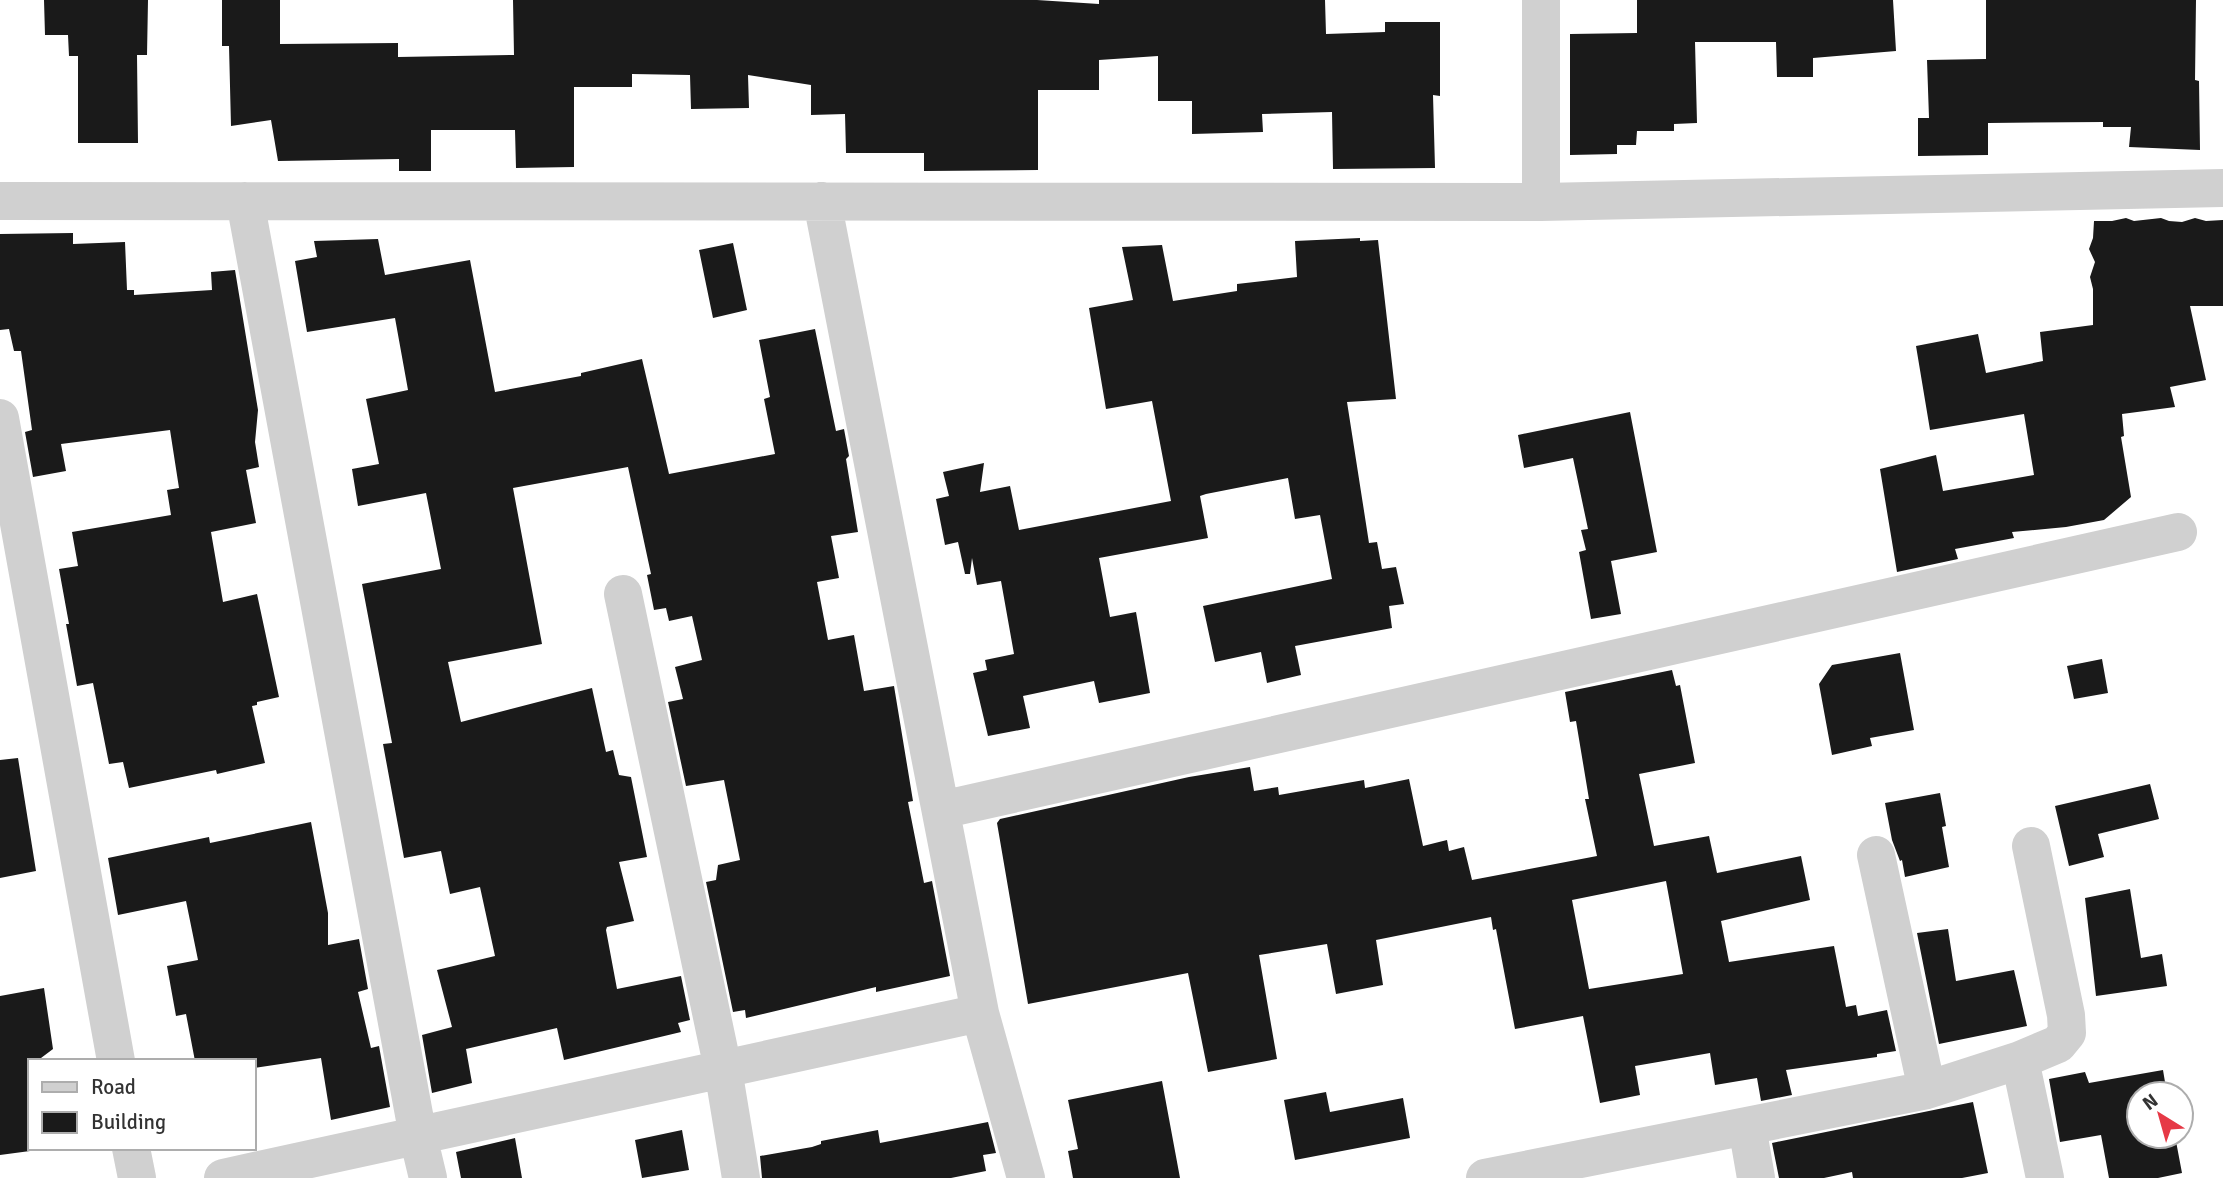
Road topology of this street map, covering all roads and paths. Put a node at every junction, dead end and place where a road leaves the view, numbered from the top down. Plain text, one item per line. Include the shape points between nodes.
1 (1541, 0) edge
2 (2223, 188) edge
3 (0, 201) edge
4 (245, 201) junction
5 (822, 201) junction
6 (1541, 202) junction
7 (0, 418) edge
8 (2179, 532) dead end
9 (623, 594) dead end
10 (941, 810) junction
11 (2031, 846) dead end
12 (1876, 855) dead end
13 (980, 1013) junction
14 (116, 1059) edge
15 (2020, 1060) junction
16 (723, 1069) junction
17 (1927, 1090) junction
18 (1747, 1126) junction
19 (418, 1136) junction
20 (131, 1150) edge
21 (137, 1178) edge
22 (223, 1178) edge
23 (428, 1178) edge
24 (741, 1178) edge
25 (1026, 1178) edge
26 (1485, 1178) edge
27 (1756, 1178) edge
28 (2045, 1178) edge

1 - 6 street
2 - 6 street
3 - 4 street
4 - 5 street
4 - 19 street
5 - 6 street
5 - 10 street
7 - 14 street
8 - 10 street
9 - 16 street
10 - 13 street
11 - 15 street via 2067,1033 2058,1044
12 - 17 street
13 - 16 street
13 - 25 street
15 - 17 street
15 - 28 street
16 - 19 street
16 - 24 street
17 - 18 street
18 - 26 street
18 - 27 street
19 - 22 street
19 - 23 street
20 - 21 street

